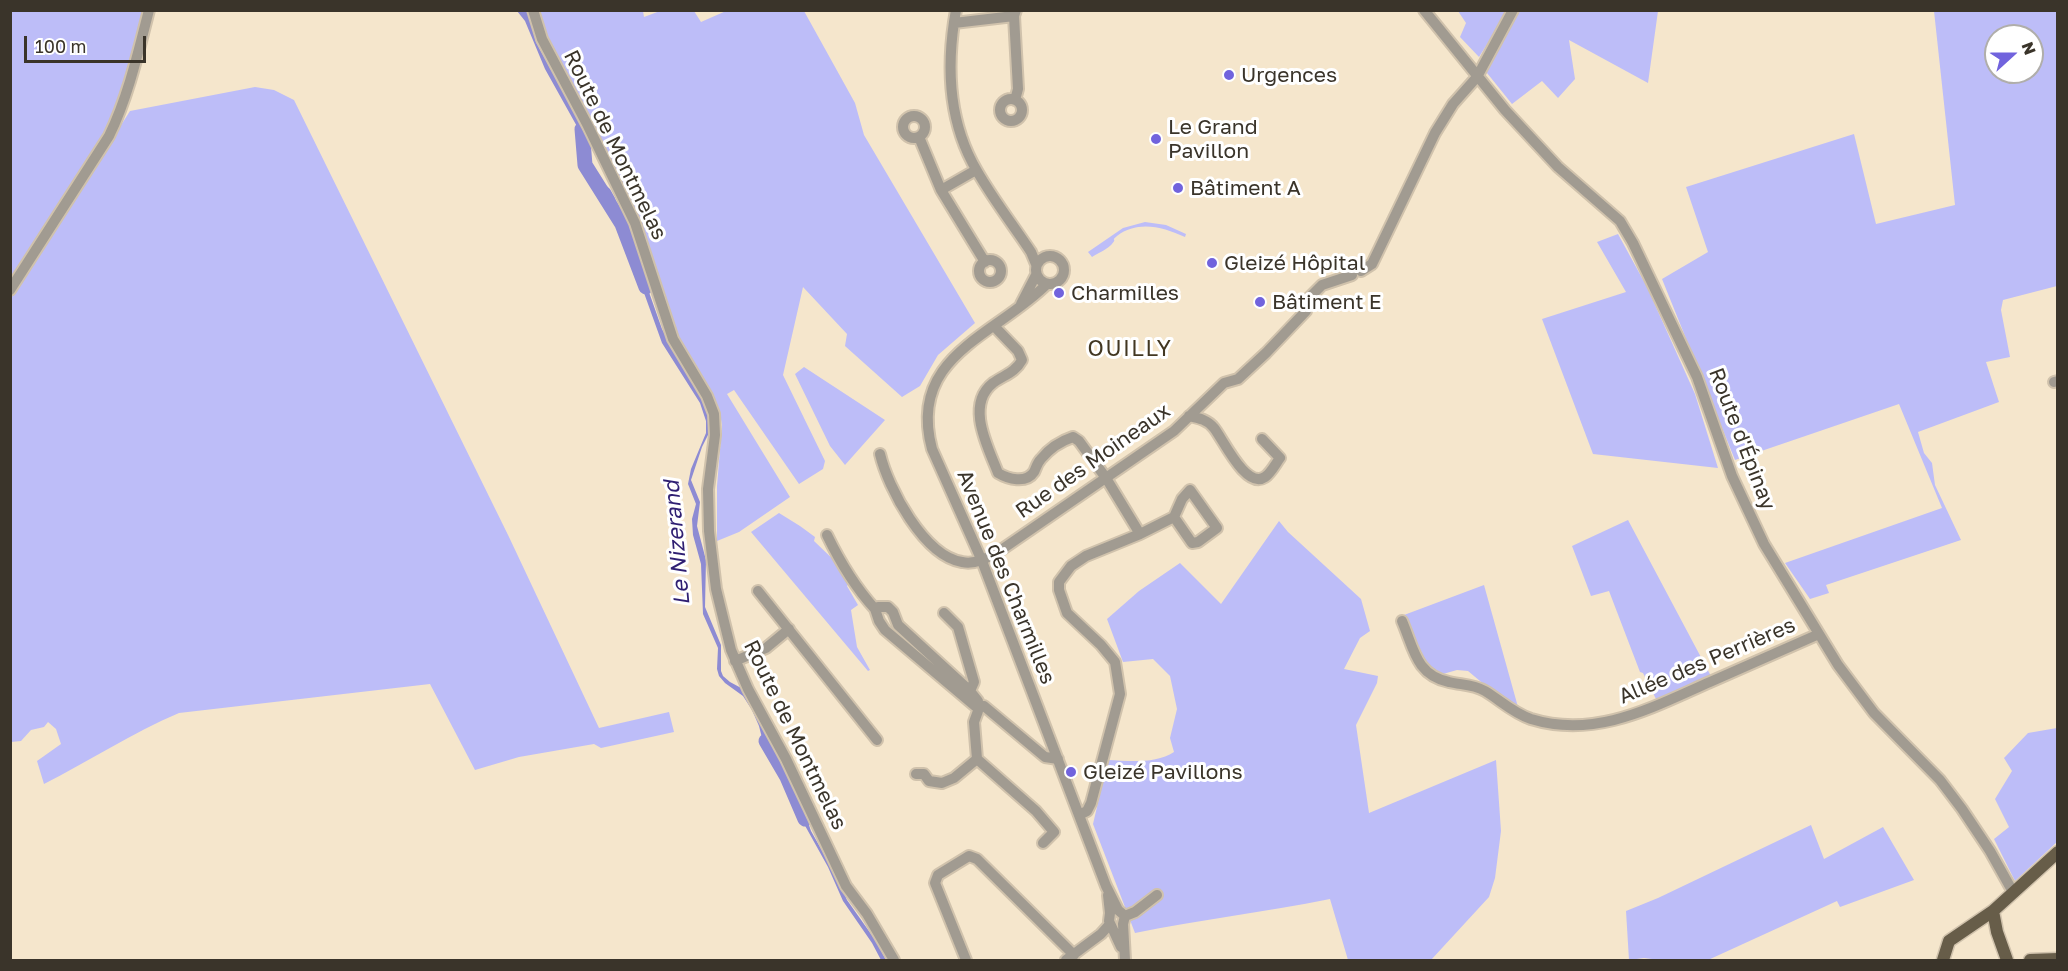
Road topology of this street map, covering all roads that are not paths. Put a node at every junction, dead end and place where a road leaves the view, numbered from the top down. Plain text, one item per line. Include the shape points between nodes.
1 (149, 10) edge
2 (533, 10) edge
3 (956, 10) edge
4 (1424, 10) edge
5 (1513, 10) edge
6 (1015, 13) edge
7 (954, 23) junction
8 (1477, 77) junction
9 (1015, 100) dead end
10 (919, 136) dead end
11 (976, 170) junction
12 (941, 190) junction
13 (985, 262) dead end
14 (1039, 265) junction
15 (1047, 284) junction
16 (10, 291) edge
17 (1015, 312) junction
18 (994, 326) junction
19 (1189, 416) junction
20 (1262, 439) dead end
21 (880, 454) dead end
22 (1106, 478) junction
23 (1174, 517) junction
24 (1140, 534) junction
25 (827, 536) dead end
26 (982, 561) junction
27 (758, 591) dead end
28 (875, 609) junction
29 (944, 613) dead end
30 (1402, 621) dead end
31 (789, 629) junction
32 (1820, 634) junction
33 (735, 661) junction
34 (970, 691) junction
35 (979, 706) junction
36 (877, 740) dead end
37 (977, 759) junction
38 (1058, 759) junction
39 (916, 774) dead end
40 (1081, 814) junction
41 (1043, 843) dead end
42 (2058, 852) edge
43 (2013, 892) junction
44 (1157, 895) dead end
45 (1993, 911) junction
46 (1116, 919) junction
47 (1070, 958) edge
48 (1125, 958) edge
49 (2058, 959) edge
50 (894, 960) edge
51 (966, 960) edge
52 (1943, 960) edge
53 (2007, 960) edge
54 (2030, 960) edge

1 - 16 street via 118,118
2 - 33 street, Route de Montmelas via 542,39 638,231 677,348 714,414 709,531 716,589
3 - 7 street
4 - 8 street, Route d'Épinay
5 - 8 street, Rue des Moineaux
6 - 7 street
6 - 9 street
7 - 11 street via 951,95
8 - 19 street, Rue des Moineaux via 1435,133 1372,264 1322,285 1308,299 1306,311 1266,353 1238,379 1224,383
8 - 32 street, Route d'Épinay via 1558,167 1620,221 1697,377 1745,506
10 - 12 street
11 - 12 street
11 - 14 street
12 - 13 street
14 - 15 street via 1039,279
14 - 15 street via 1050,255 1057,257 1064,267 1061,279
14 - 17 street, Avenue des Charmilles
15 - 17 street, Avenue des Charmilles
17 - 18 street, Avenue des Charmilles
18 - 22 street via 1022,360 980,399 979,415 998,473 1008,479 1023,479 1033,474 1042,458 1063,440 1073,437
18 - 26 street, Avenue des Charmilles via 947,363 934,385 927,409 932,448
19 - 20 street via 1214,428 1248,476 1257,479 1265,477 1280,458
19 - 22 street, Rue des Moineaux via 1174,431
21 - 26 street via 897,497 920,532 936,548 961,562
22 - 24 street
22 - 26 street, Rue des Moineaux
23 - 23 street via 1190,490 1217,528 1192,543
23 - 24 street
24 - 40 street via 1086,556 1071,566 1059,582 1067,613 1115,662 1120,694 1091,803
25 - 28 street
26 - 38 street, Avenue des Charmilles
27 - 31 street
28 - 34 street via 888,607 898,626
28 - 35 street via 885,630
29 - 34 street via 958,627 974,682
30 - 32 street, Allée des Perrières via 1421,666 1430,676 1484,690 1509,709 1531,719 1572,724 1629,717
31 - 33 street via 766,648
31 - 36 street
32 - 43 street, Route d'Épinay via 1874,713 1940,780 1962,809
33 - 50 street, Route de Montmelas via 846,886
34 - 35 street
35 - 37 street via 974,722
35 - 38 street via 1045,757
37 - 39 street via 942,783
37 - 41 street via 1056,831
38 - 40 street, Avenue des Charmilles
40 - 46 street, Avenue des Charmilles
42 - 43 main road
43 - 45 main road
44 - 46 street via 1135,912
45 - 52 main road via 1949,941
45 - 53 main road
46 - 47 street
46 - 48 street, Avenue des Charmilles
47 - 51 street via 969,856 938,876 935,883
49 - 54 main road

